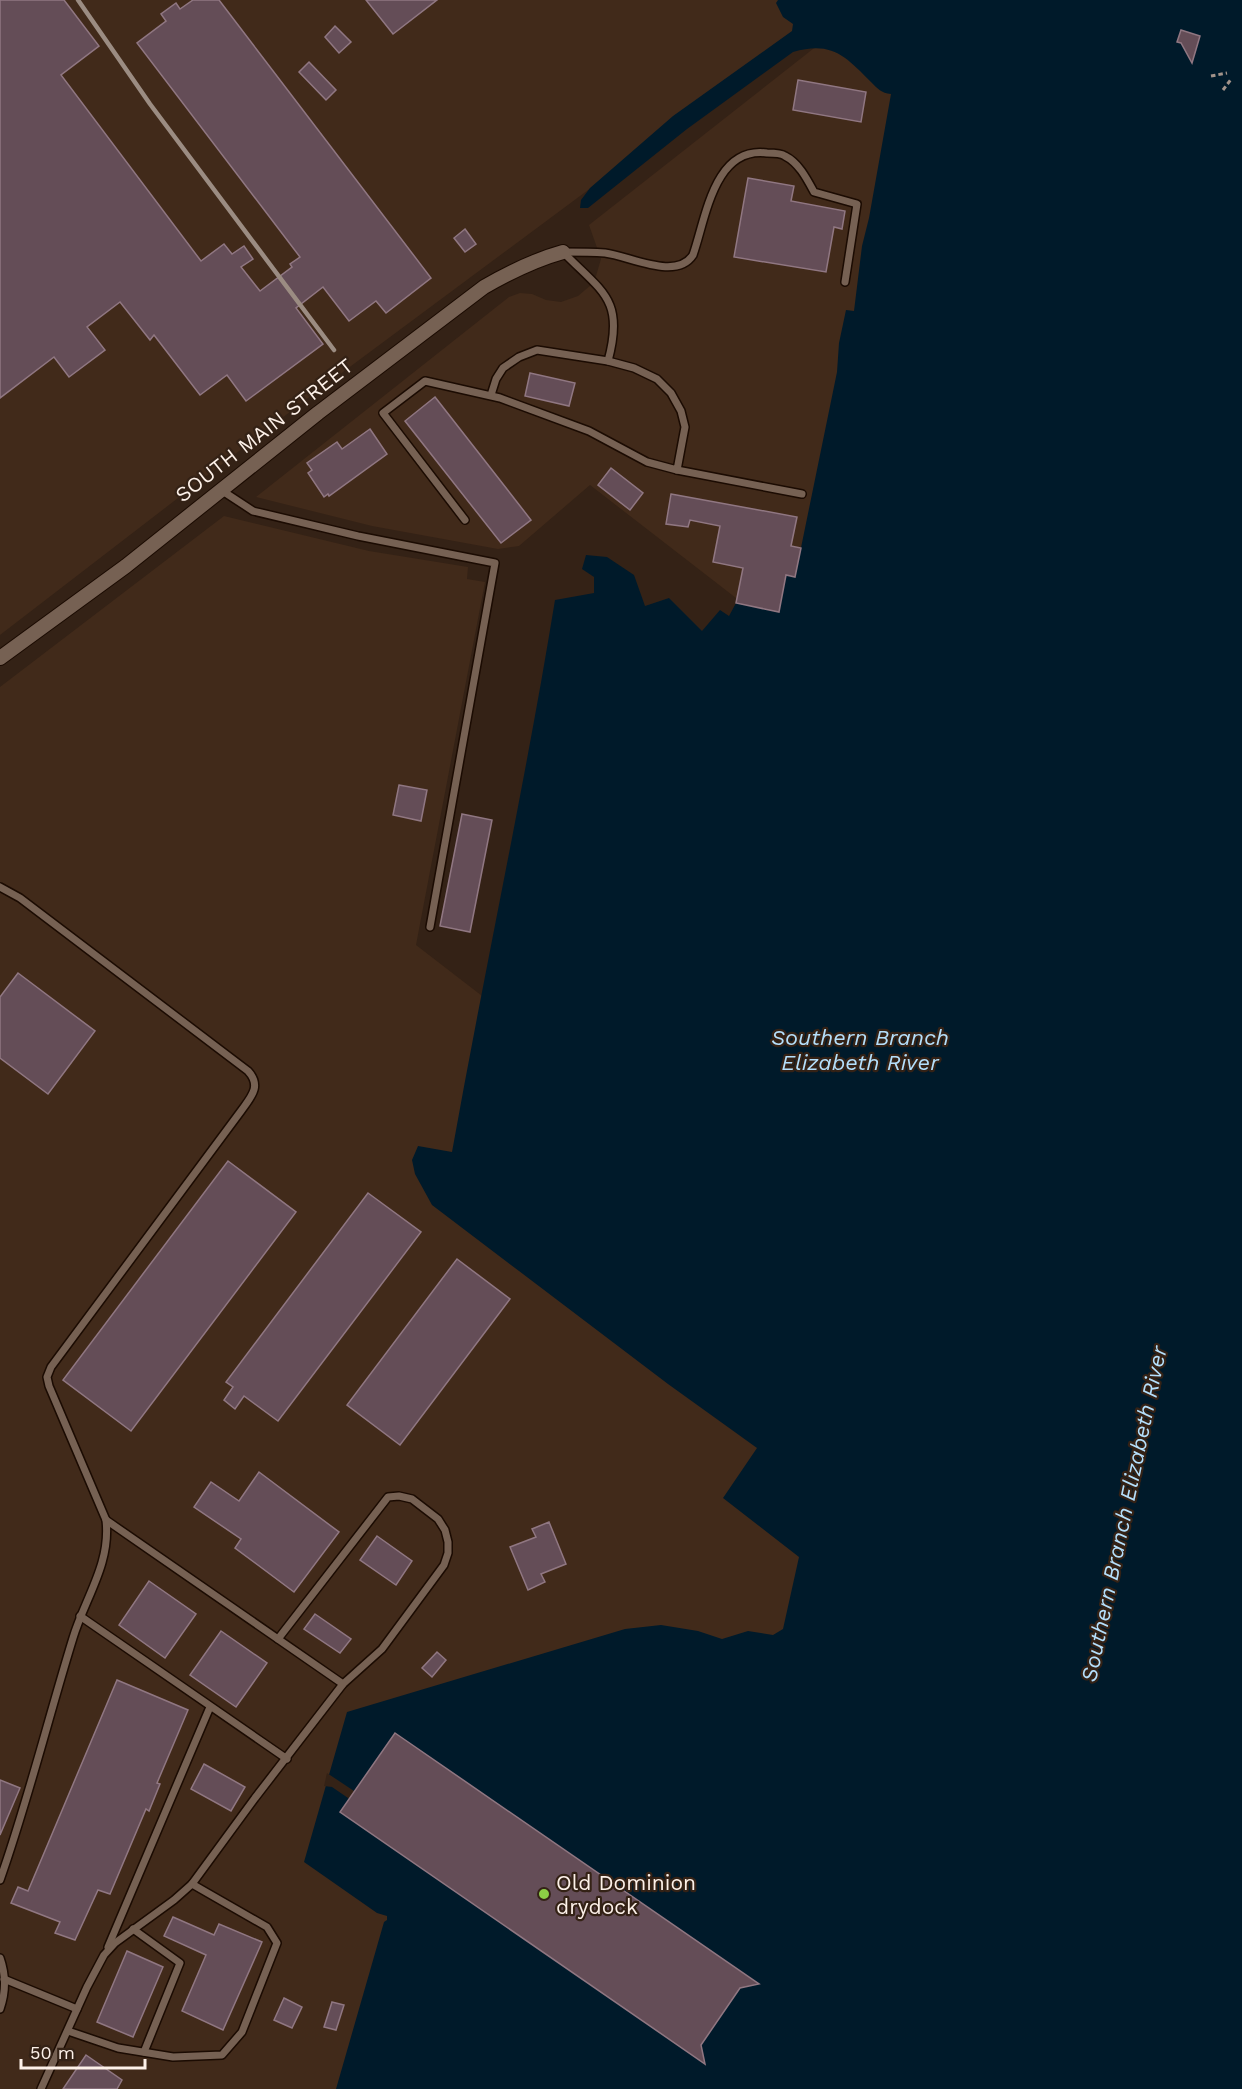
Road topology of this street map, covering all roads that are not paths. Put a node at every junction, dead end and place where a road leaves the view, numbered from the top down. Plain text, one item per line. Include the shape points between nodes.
1 (563, 252) junction
2 (845, 282) dead end
3 (608, 361) junction
4 (491, 395) junction
5 (677, 470) junction
6 (221, 490) junction
7 (802, 494) dead end
8 (465, 520) dead end
9 (0, 658) edge
10 (0, 888) edge
11 (430, 927) dead end
12 (106, 1521) junction
13 (80, 1616) junction
14 (278, 1639) junction
15 (343, 1684) junction
16 (210, 1707) junction
17 (287, 1759) junction
18 (0, 1880) edge
19 (192, 1884) junction
20 (133, 1929) junction
21 (104, 1955) junction
22 (0, 1958) edge
23 (4, 1979) junction
24 (0, 2009) edge
25 (77, 2009) junction
26 (68, 2031) junction
27 (144, 2052) junction
28 (41, 2089) edge

1 - 2 lane via 606,253 667,268 680,266 693,255 720,176 743,154 758,152 785,155 802,171 814,192 857,204
1 - 3 lane via 601,288 611,307 615,336
1 - 6 street, SOUTH MAIN STREET via 511,271 484,287
3 - 4 lane via 537,350 503,368
3 - 5 lane via 657,379 671,393 685,427
4 - 5 lane via 589,431 647,462
4 - 8 lane via 425,381 383,413
5 - 7 lane
6 - 9 street, SOUTH MAIN STREET via 126,566
6 - 11 lane via 253,511 495,563
10 - 12 lane via 20,898 248,1071 256,1086 48,1371 48,1386
12 - 13 lane via 102,1566
12 - 14 lane
13 - 16 lane
13 - 18 lane
14 - 15 lane
14 - 15 lane via 388,1497 412,1499 438,1519 445,1530 448,1553 444,1565 382,1649
15 - 17 lane
16 - 17 lane
16 - 21 lane
17 - 19 lane
19 - 20 lane
19 - 27 lane via 267,1927 277,1943 242,2031 222,2055 173,2057
20 - 21 lane
20 - 27 lane via 180,1964
21 - 25 lane
22 - 23 lane
23 - 24 lane
23 - 25 lane
25 - 26 lane
26 - 27 lane via 118,2048
26 - 28 lane

